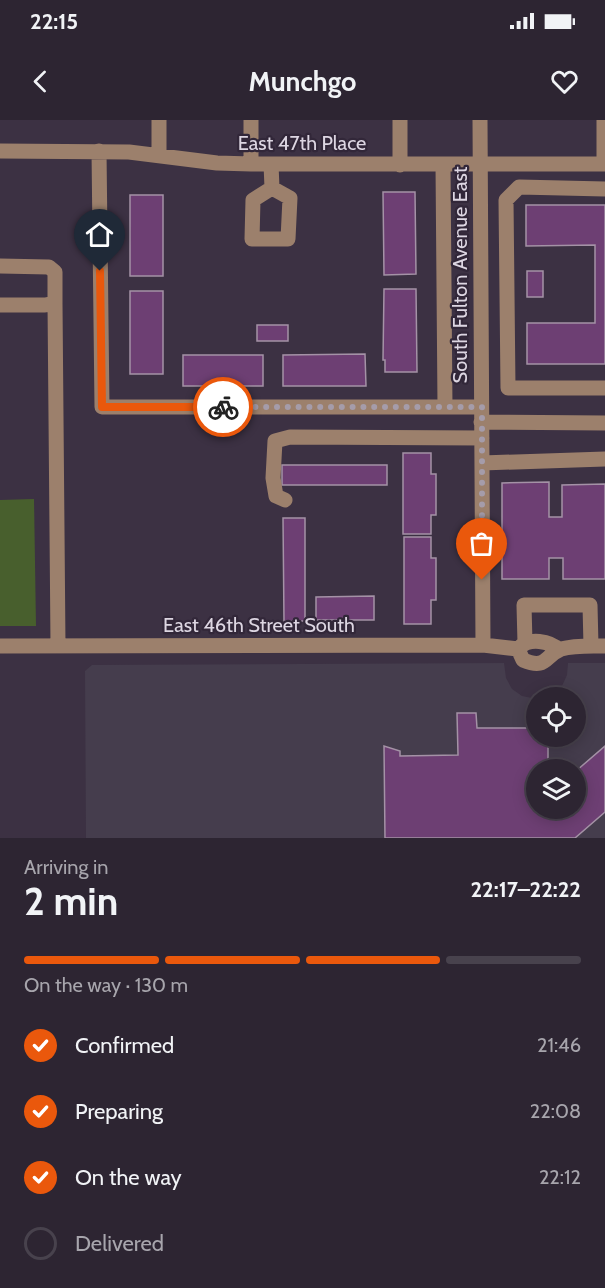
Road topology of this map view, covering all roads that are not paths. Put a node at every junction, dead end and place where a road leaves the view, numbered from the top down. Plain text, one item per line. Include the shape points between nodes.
1 (159, 120) edge
2 (251, 120) edge
3 (400, 120) edge
4 (480, 120) edge
5 (604, 120) edge
6 (0, 151) edge
7 (99, 151) junction
8 (159, 155) junction
9 (480, 164) junction
10 (251, 165) junction
11 (271, 165) junction
12 (400, 165) junction
13 (443, 165) junction
14 (605, 165) edge
15 (272, 188) dead end
16 (605, 189) edge
17 (480, 214) junction
18 (506, 214) junction
19 (0, 266) edge
20 (55, 303) junction
21 (0, 305) edge
22 (481, 385) junction
23 (507, 385) junction
24 (605, 388) edge
25 (445, 407) junction
26 (482, 414) junction
27 (605, 423) edge
28 (482, 438) junction
29 (605, 459) edge
30 (482, 463) junction
31 (285, 500) dead end
32 (58, 645) junction
33 (483, 645) junction
34 (0, 646) edge
35 (521, 646) junction
36 (598, 646) edge
37 (559, 650) junction

1 - 8 street
2 - 10 street
3 - 12 street
4 - 9 street, South Fulton Avenue East
5 - 14 street
6 - 7 street, East 47th Place
7 - 8 street, East 47th Place
7 - 25 street via 102,407
8 - 10 street, East 47th Place
9 - 13 street, East 47th Place
9 - 14 street, East 47th Place
9 - 17 street, South Fulton Avenue East
10 - 11 street, East 47th Place
11 - 12 street, East 47th Place
11 - 15 street
12 - 13 street, East 47th Place
13 - 25 street
16 - 18 street via 519,188 506,200
17 - 18 street
17 - 22 street, South Fulton Avenue East
18 - 23 street
19 - 20 street via 49,267 55,272
20 - 21 street
20 - 32 street
22 - 23 street
22 - 26 street, South Fulton Avenue East
23 - 24 street
25 - 26 street
26 - 27 street
26 - 28 street, South Fulton Avenue East
28 - 30 street, South Fulton Avenue East
28 - 31 street via 290,437 275,441 274,488 276,496
29 - 30 street
30 - 33 street, South Fulton Avenue East
32 - 33 street, East 46th Street South
32 - 34 street, East 46th Street South
33 - 35 street, East 46th Street South
35 - 36 street via 524,605 590,605
35 - 37 street, East 46th Street South via 551,643
35 - 37 street, East 46th Street South via 523,660 536,664 549,660
36 - 37 street, East 46th Street South

